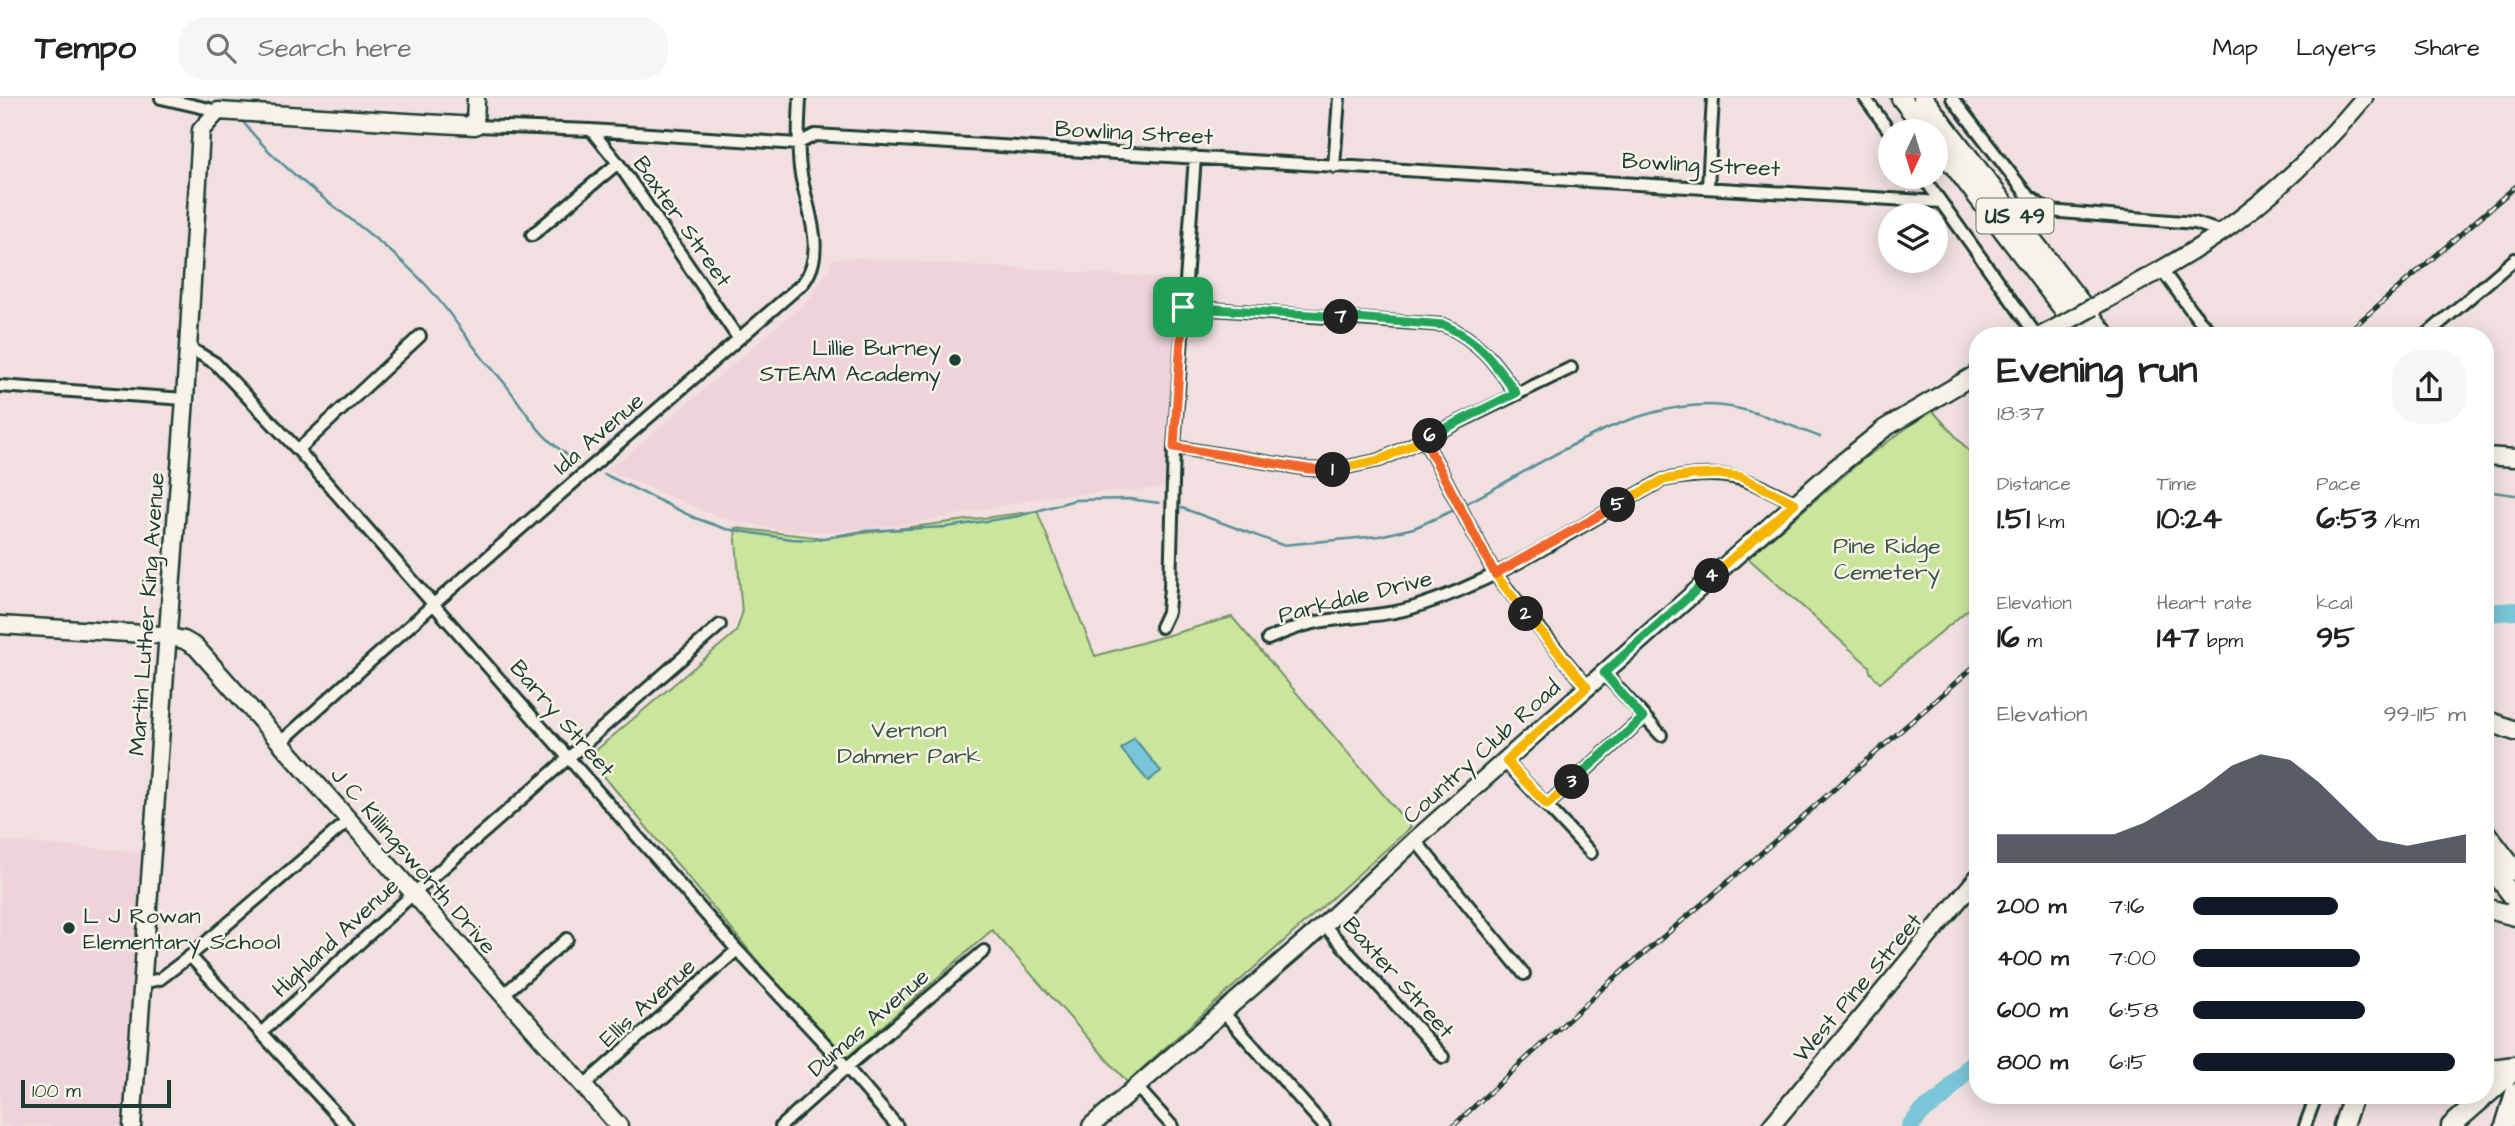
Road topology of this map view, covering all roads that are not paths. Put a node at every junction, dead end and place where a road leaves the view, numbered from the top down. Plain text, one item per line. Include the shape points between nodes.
1 (161, 98) edge
2 (476, 98) edge
3 (800, 98) edge
4 (1339, 98) edge
5 (1713, 98) edge
6 (1865, 98) edge
7 (1902, 98) edge
8 (1923, 98) edge
9 (1952, 98) edge
10 (2364, 98) edge
11 (218, 111) junction
12 (1880, 119) edge
13 (1918, 119) edge
14 (475, 126) junction
15 (591, 130) junction
16 (797, 144) junction
17 (1195, 157) junction
18 (1948, 158) edge
19 (618, 163) junction
20 (1334, 167) junction
21 (1708, 187) junction
22 (1932, 189) edge
23 (1941, 202) junction
24 (2222, 232) junction
25 (532, 235) dead end
26 (2515, 259) edge
27 (2162, 270) junction
28 (1183, 307) junction
29 (2031, 327) edge
30 (2057, 327) edge
31 (2077, 327) edge
32 (2099, 327) edge
33 (2206, 327) edge
34 (2436, 327) edge
35 (420, 336) dead end
36 (738, 338) junction
37 (188, 347) junction
38 (1570, 368) dead end
39 (1969, 378) edge
40 (0, 386) edge
41 (1516, 393) junction
42 (185, 399) junction
43 (1424, 439) junction
44 (1174, 447) junction
45 (298, 450) junction
46 (2494, 456) edge
47 (2515, 457) edge
48 (1795, 503) junction
49 (1495, 574) junction
50 (435, 603) junction
51 (0, 625) edge
52 (720, 625) dead end
53 (1161, 627) dead end
54 (168, 636) junction
55 (1268, 639) dead end
56 (1604, 673) junction
57 (1587, 687) junction
58 (1643, 718) junction
59 (2494, 723) edge
60 (2515, 731) edge
61 (1661, 736) dead end
62 (281, 742) junction
63 (570, 757) junction
64 (1506, 761) junction
65 (1547, 805) junction
66 (349, 820) junction
67 (1415, 840) junction
68 (2494, 844) edge
69 (1591, 853) dead end
70 (2515, 871) edge
71 (2494, 872) edge
72 (1969, 888) edge
73 (413, 894) junction
74 (2515, 899) edge
75 (2494, 910) edge
76 (2515, 916) edge
77 (1324, 925) junction
78 (567, 939) dead end
79 (737, 950) junction
80 (984, 951) dead end
81 (190, 956) junction
82 (1524, 974) dead end
83 (143, 983) junction
84 (503, 995) junction
85 (1223, 1012) junction
86 (262, 1032) junction
87 (1443, 1057) dead end
88 (847, 1067) junction
89 (2515, 1068) edge
90 (2494, 1069) edge
91 (584, 1085) junction
92 (1136, 1086) junction
93 (2515, 1086) edge
94 (2494, 1087) edge
95 (2515, 1093) edge
96 (2313, 1104) edge
97 (2350, 1104) edge
98 (2475, 1104) edge
99 (618, 1125) edge
100 (132, 1126) edge
101 (347, 1126) edge
102 (781, 1126) edge
103 (897, 1126) edge
104 (1091, 1126) edge
105 (1172, 1126) edge
106 (1324, 1126) edge
107 (1771, 1126) edge
108 (2305, 1126) edge
109 (2343, 1126) edge
110 (2451, 1126) edge
111 (2470, 1126) edge
112 (2505, 1126) edge

1 - 11 street, Bowling Street
2 - 14 street
3 - 16 street, Ida Avenue
4 - 20 street
5 - 21 street
6 - 12 street
7 - 13 main road
8 - 32 main road, US 49
9 - 24 street via 2028,197 2049,211 2195,223
10 - 24 street via 2327,140
11 - 14 street, Bowling Street
11 - 37 street, Martin Luther King Avenue via 201,130
14 - 15 street, Bowling Street
15 - 16 street, Bowling Street
15 - 19 street, Baxter Street
16 - 17 street, Bowling Street via 815,135
16 - 36 street, Ida Avenue via 814,235 813,262 803,283
17 - 20 street, Bowling Street
17 - 28 street
18 - 31 main road, US 49
19 - 25 street
19 - 36 street, Baxter Street
20 - 21 street, Bowling Street
21 - 23 street, Bowling Street
22 - 23 street
23 - 29 street
24 - 27 street
26 - 34 street
27 - 30 street, bridge
27 - 33 street
28 - 41 street via 1444,325 1488,353
28 - 44 street
35 - 45 street
36 - 50 street, Ida Avenue
37 - 42 street, Martin Luther King Avenue
37 - 45 street, Barry Street via 215,363
38 - 41 street
39 - 48 street, Country Club Road via 1885,428
40 - 42 street
41 - 43 street
42 - 54 street, Martin Luther King Avenue
43 - 44 street via 1380,460 1333,470
43 - 49 street
44 - 53 street via 1170,588
45 - 50 street, Barry Street
46 - 47 street
48 - 49 street, Parkdale Drive via 1741,477 1692,475 1663,480
48 - 56 street, Country Club Road
49 - 55 street, Parkdale Drive via 1417,606 1318,622
49 - 57 street
50 - 62 street, Ida Avenue
50 - 63 street, Barry Street
51 - 54 street
52 - 63 street, Highland Avenue
54 - 62 street, J C Killingsworth Drive via 196,647
54 - 83 street, Martin Luther King Avenue
56 - 57 street, Country Club Road
56 - 58 street
57 - 64 street, Country Club Road
58 - 61 street
58 - 65 street
59 - 60 main road
62 - 66 street, J C Killingsworth Drive
63 - 73 street, Highland Avenue
63 - 79 street, Barry Street
64 - 65 street
64 - 67 street, Country Club Road
65 - 69 street
66 - 73 street, J C Killingsworth Drive
66 - 81 street
67 - 77 street, Country Club Road
67 - 82 street
68 - 70 main road
71 - 74 main road
72 - 107 street, West Pine Street
73 - 84 street, J C Killingsworth Drive
73 - 86 street, Highland Avenue
75 - 76 main road
77 - 85 street, Country Club Road
77 - 87 street, Baxter Street
78 - 84 street
79 - 88 street, Barry Street
79 - 91 street, Ellis Avenue
80 - 88 street, Dumas Avenue
81 - 83 street via 160,979
81 - 86 street
83 - 100 street, Martin Luther King Avenue
84 - 91 street, J C Killingsworth Drive
85 - 92 street, Country Club Road
85 - 106 street
86 - 101 street
88 - 102 street, Dumas Avenue
88 - 103 street, Barry Street
89 - 90 main road
89 - 94 main road
91 - 99 street, J C Killingsworth Drive
92 - 104 street, Country Club Road
92 - 105 street
93 - 111 main road
95 - 112 main road
96 - 108 street
97 - 109 main road
98 - 110 main road

